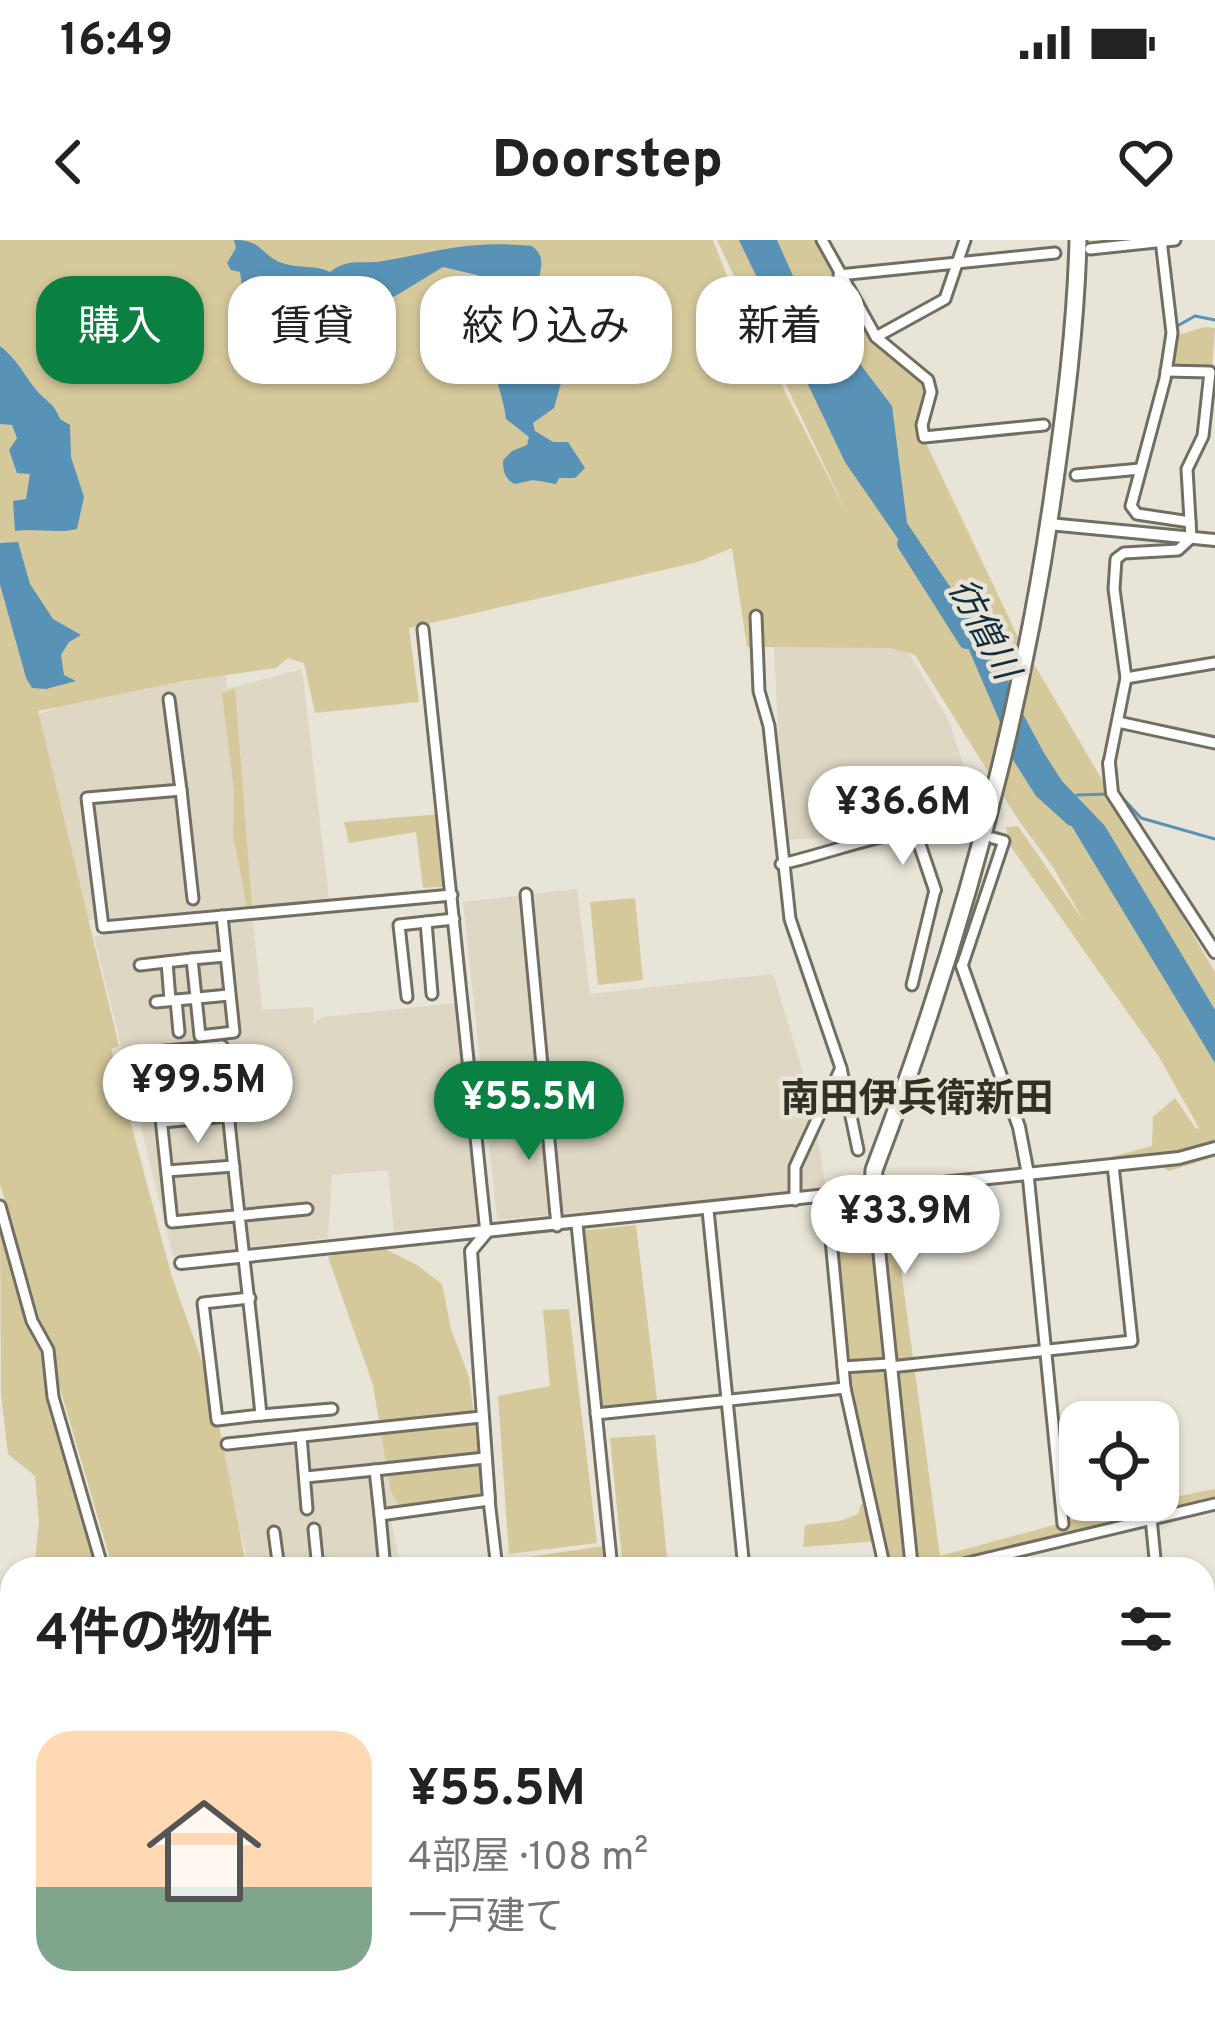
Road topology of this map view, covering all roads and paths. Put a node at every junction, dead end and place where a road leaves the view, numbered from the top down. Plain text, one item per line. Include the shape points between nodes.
1 (822, 240) edge
2 (965, 240) edge
3 (1175, 240) edge
4 (1162, 241) edge
5 (1084, 244) edge
6 (1055, 253) dead end
7 (956, 263) junction
8 (839, 275) junction
9 (875, 337) junction
10 (1166, 371) junction
11 (1211, 408) edge
12 (1044, 425) dead end
13 (1140, 469) junction
14 (1076, 476) dead end
15 (1190, 522) junction
16 (1049, 524) junction
17 (1191, 538) junction
18 (1215, 540) edge
19 (756, 616) dead end
20 (423, 629) dead end
21 (1215, 664) edge
22 (1126, 679) junction
23 (169, 699) dead end
24 (1118, 722) junction
25 (1215, 743) edge
26 (1108, 763) joint
27 (181, 790) junction
28 (915, 831) junction
29 (970, 832) dead end
30 (993, 838) dead end
31 (782, 864) junction
32 (935, 890) joint
33 (526, 894) dead end
34 (452, 896) junction
35 (193, 898) dead end
36 (222, 916) junction
37 (454, 920) junction
38 (426, 922) junction
39 (1215, 952) edge
40 (225, 956) junction
41 (192, 959) junction
42 (167, 962) junction
43 (140, 964) dead end
44 (962, 965) joint
45 (912, 985) dead end
46 (432, 994) dead end
47 (229, 995) junction
48 (407, 997) dead end
49 (196, 998) junction
50 (173, 1000) junction
51 (156, 1002) dead end
52 (179, 1032) dead end
53 (841, 1068) junction
54 (225, 1081) junction
55 (158, 1088) junction
56 (228, 1116) junction
57 (161, 1122) junction
58 (1215, 1148) edge
59 (858, 1150) dead end
60 (1113, 1165) junction
61 (234, 1166) junction
62 (166, 1172) junction
63 (1028, 1174) junction
64 (873, 1191) junction
65 (827, 1197) junction
66 (795, 1200) junction
67 (0, 1206) edge
68 (307, 1209) dead end
69 (708, 1210) junction
70 (241, 1217) junction
71 (577, 1224) junction
72 (557, 1226) junction
73 (486, 1233) junction
74 (246, 1257) junction
75 (181, 1263) dead end
76 (250, 1298) junction
77 (1045, 1350) junction
78 (890, 1366) junction
79 (843, 1367) junction
80 (845, 1388) junction
81 (726, 1400) junction
82 (332, 1408) dead end
83 (261, 1414) junction
84 (596, 1414) junction
85 (481, 1418) junction
86 (301, 1436) junction
87 (227, 1444) dead end
88 (485, 1458) junction
89 (375, 1470) junction
90 (306, 1477) junction
91 (489, 1500) junction
92 (1215, 1504) edge
93 (307, 1509) dead end
94 (1179, 1512) edge
95 (380, 1515) junction
96 (1139, 1521) edge
97 (1151, 1521) edge
98 (1063, 1524) dead end
99 (314, 1529) dead end
100 (274, 1532) dead end
101 (100, 1557) edge
102 (277, 1557) edge
103 (316, 1557) edge
104 (384, 1557) edge
105 (495, 1557) edge
106 (611, 1557) edge
107 (743, 1557) edge
108 (882, 1557) edge
109 (911, 1557) edge
110 (992, 1557) edge
111 (1155, 1557) edge

1 - 8 street
2 - 7 street
3 - 4 street
4 - 5 street
4 - 10 street via 1172,309
5 - 16 highway
6 - 7 street
7 - 8 street
7 - 9 street via 945,299
8 - 9 street
9 - 12 street via 928,380 924,437
10 - 11 street via 1210,372
10 - 13 street
11 - 15 street via 1187,469
13 - 14 street
13 - 15 street via 1131,500 1137,514
15 - 17 street
16 - 17 street
16 - 64 highway via 996,793
17 - 18 street
17 - 22 street via 1178,550 1116,559
19 - 31 street
20 - 34 street
21 - 22 street
22 - 24 street
23 - 27 street
24 - 25 street
24 - 26 street
26 - 39 street via 1118,804
27 - 35 street
27 - 36 street via 88,798 103,927
28 - 29 street
28 - 31 street
28 - 32 street
30 - 44 street via 1004,841
31 - 53 street via 790,919
32 - 45 street
33 - 72 street
34 - 36 street
34 - 37 street
36 - 40 street
37 - 38 street
37 - 73 street
38 - 46 street
38 - 48 street via 399,925
40 - 41 street
40 - 47 street
41 - 42 street
41 - 49 street
42 - 43 street
42 - 50 street
44 - 63 street
47 - 49 street
47 - 49 street via 233,1033 200,1036
49 - 50 street
50 - 51 street
50 - 52 street
53 - 59 street
53 - 66 street via 795,1167
54 - 55 street
54 - 55 street via 222,1046 154,1052
54 - 56 street
55 - 57 street
56 - 57 street
56 - 61 street
57 - 62 street
58 - 60 street
60 - 63 street
60 - 77 street via 1132,1341
61 - 62 street
61 - 70 street
62 - 70 street via 172,1222
63 - 64 street
63 - 77 street
64 - 65 street
64 - 78 street
65 - 66 street
65 - 79 street
66 - 69 street
67 - 101 street via 32,1321 48,1350 53,1397
68 - 70 street
69 - 71 street
69 - 81 street
70 - 74 street
71 - 72 street
71 - 84 street
72 - 73 street
73 - 74 street
73 - 85 street via 471,1251
74 - 75 street
74 - 76 street
76 - 83 street
76 - 83 street via 203,1303 217,1420
77 - 78 street
77 - 98 street
78 - 79 street
78 - 109 street
79 - 80 street
80 - 81 street
80 - 108 street
81 - 84 street
81 - 107 street
82 - 83 street
84 - 106 street
85 - 86 street
85 - 88 street
86 - 87 street
86 - 90 street
88 - 89 street
88 - 91 street
89 - 90 street
89 - 95 street
90 - 93 street
91 - 95 street
91 - 105 street
92 - 94 street
95 - 104 street
96 - 110 street
97 - 111 street
99 - 103 street
100 - 102 street

